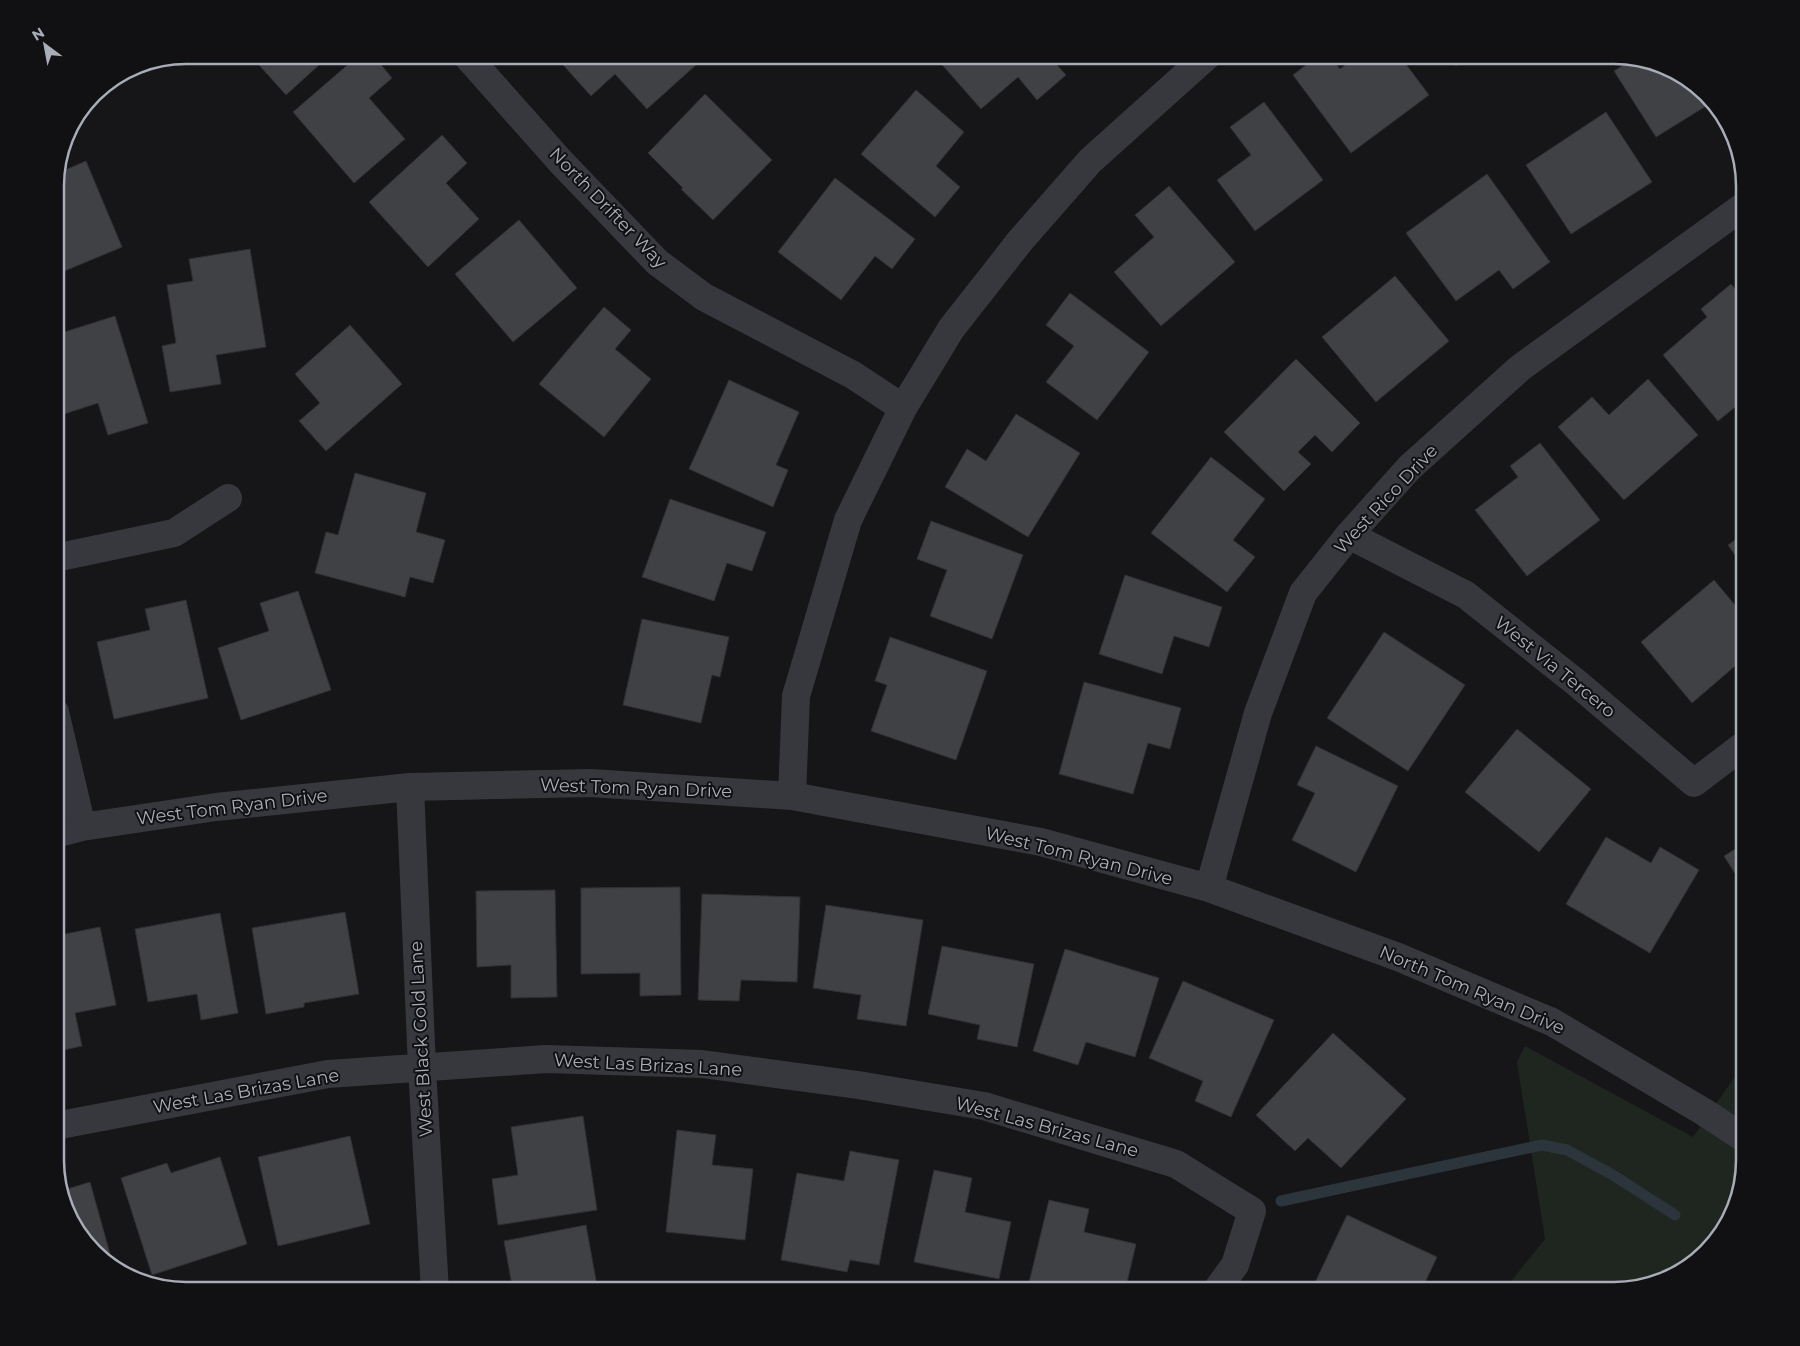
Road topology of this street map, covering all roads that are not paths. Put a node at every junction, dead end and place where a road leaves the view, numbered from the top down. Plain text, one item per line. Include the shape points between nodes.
1 (474, 64) edge
2 (1198, 64) edge
3 (1736, 212) edge
4 (903, 408) junction
5 (228, 498) dead end
6 (1350, 535) junction
7 (64, 556) edge
8 (64, 750) edge
9 (1736, 751) edge
10 (410, 787) junction
11 (792, 796) junction
12 (82, 827) junction
13 (64, 832) edge
14 (1209, 888) junction
15 (422, 1068) junction
16 (64, 1124) edge
17 (1736, 1133) edge
18 (434, 1282) edge
19 (1222, 1282) edge

1 - 4 street, North Drifter Way via 561,162 657,262 704,297 853,375
2 - 4 street via 1090,161 1027,234 951,329
3 - 6 street, West Rico Drive via 1520,368 1409,468
4 - 11 street via 848,520 796,696
5 - 7 street via 174,533
6 - 9 street, West Via Tercero via 1466,596 1578,684 1694,783
6 - 14 street, West Rico Drive via 1303,593 1258,713
8 - 12 street
10 - 11 street, West Tom Ryan Drive via 591,783
10 - 12 street, West Tom Ryan Drive via 216,807
10 - 15 street, West Black Gold Lane
11 - 14 street, West Tom Ryan Drive via 1041,842
12 - 13 street, West Tom Ryan Drive
14 - 17 street, North Tom Ryan Drive via 1398,956 1552,1022
15 - 16 street, West Las Brizas Lane via 328,1074
15 - 18 street, West Black Gold Lane
15 - 19 street, West Las Brizas Lane via 546,1059 702,1064 984,1106 1176,1164 1252,1210 1234,1265

